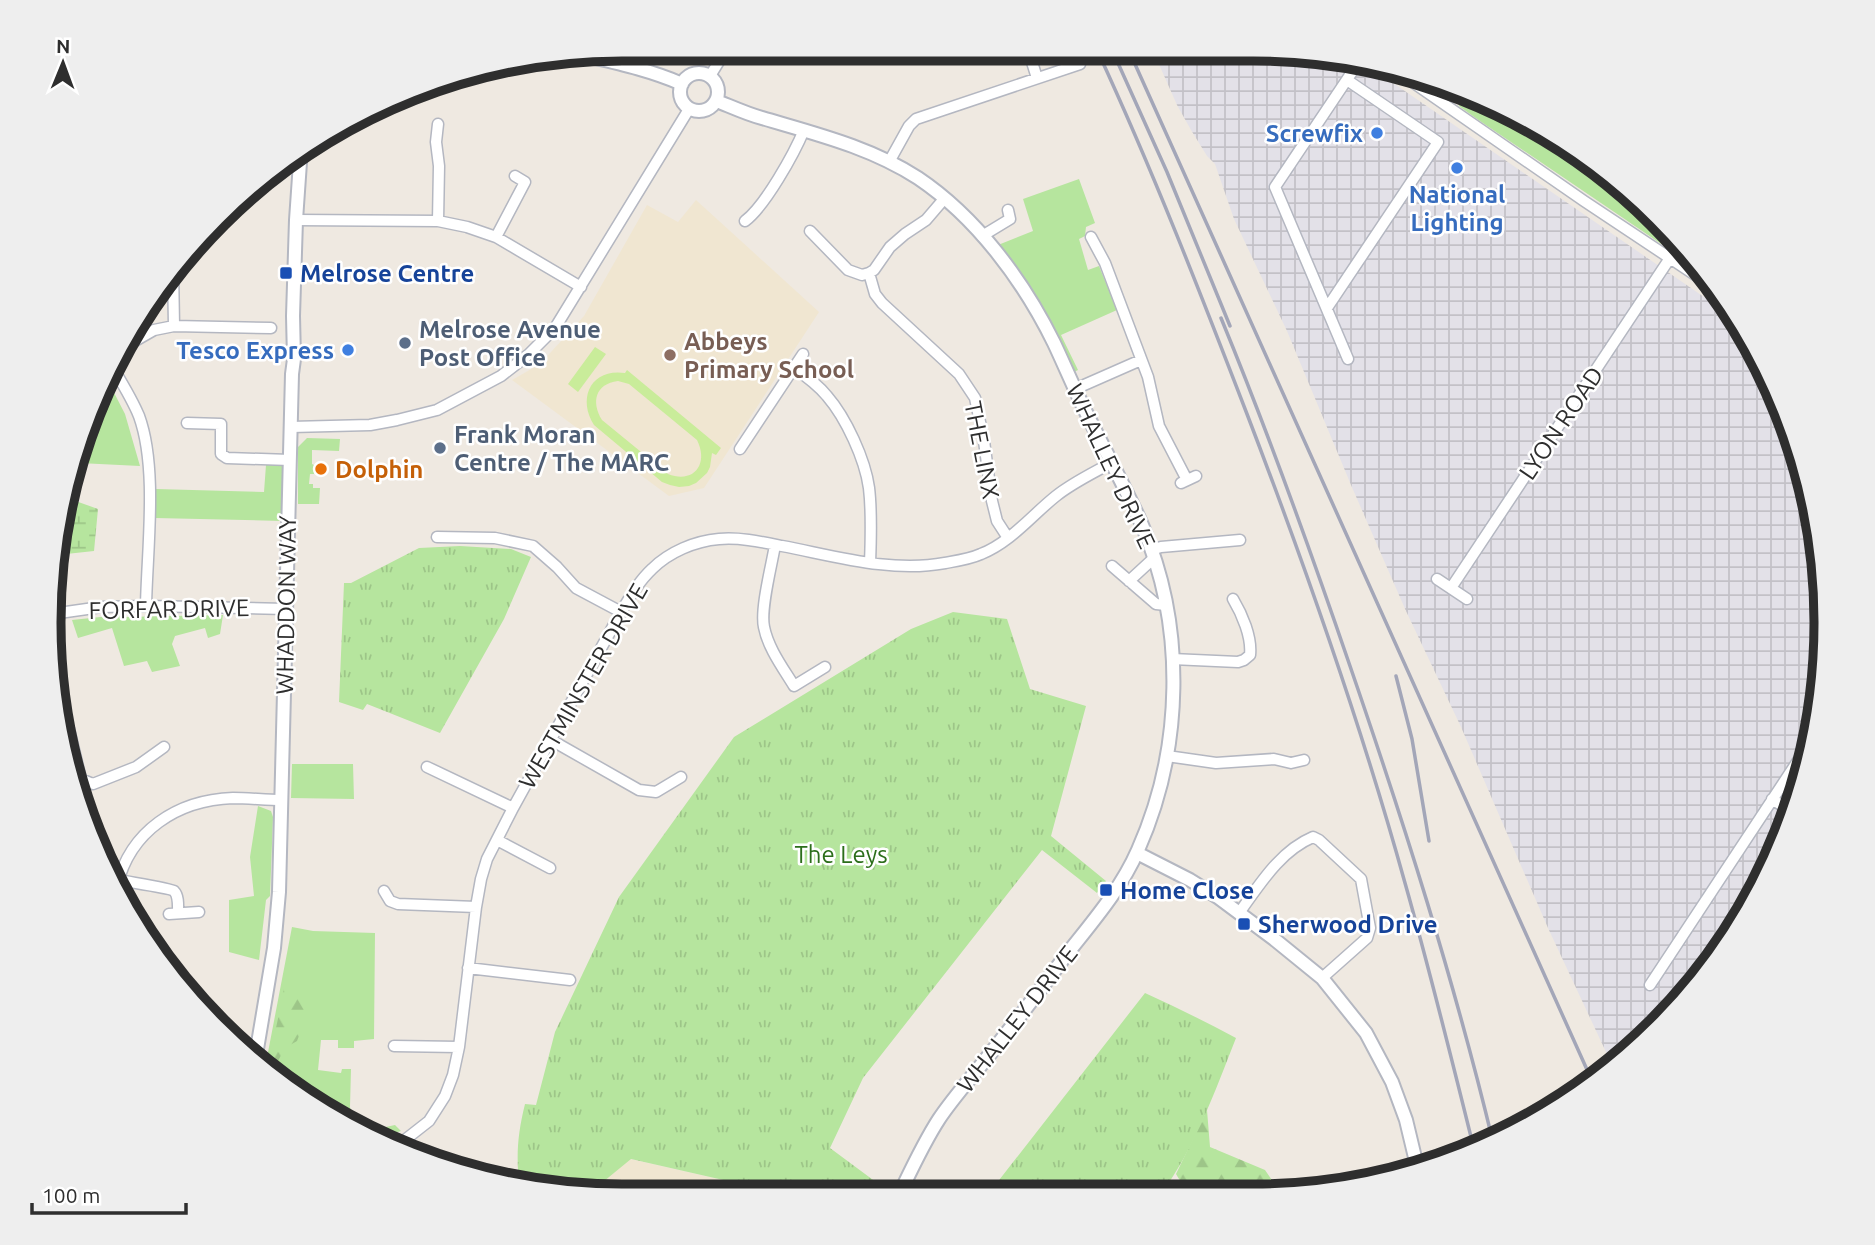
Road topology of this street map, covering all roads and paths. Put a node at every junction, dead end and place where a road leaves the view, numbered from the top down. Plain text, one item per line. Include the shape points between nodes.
1 (612, 61) edge
2 (634, 61) edge
3 (719, 61) edge
4 (1030, 61) edge
5 (1080, 64) dead end
6 (633, 66) junction
7 (1353, 71) edge
8 (710, 76) junction
9 (1037, 78) junction
10 (1347, 80) junction
11 (682, 84) junction
12 (1420, 87) edge
13 (1441, 94) edge
14 (1438, 99) junction
15 (717, 101) junction
16 (689, 109) junction
17 (438, 124) dead end
18 (804, 130) junction
19 (889, 162) junction
20 (300, 164) edge
21 (515, 176) dead end
22 (944, 199) junction
23 (1008, 210) dead end
24 (296, 220) junction
25 (438, 221) junction
26 (745, 221) dead end
27 (810, 231) dead end
28 (982, 236) junction
29 (496, 237) junction
30 (1091, 237) dead end
31 (1670, 258) junction
32 (1690, 271) edge
33 (869, 274) junction
34 (173, 286) edge
35 (581, 287) junction
36 (1327, 308) junction
37 (174, 326) junction
38 (271, 328) dead end
39 (138, 339) edge
40 (803, 354) dead end
41 (1348, 359) dead end
42 (1141, 360) junction
43 (794, 368) junction
44 (118, 376) edge
45 (1075, 389) junction
46 (187, 423) dead end
47 (291, 427) junction
48 (740, 449) dead end
49 (290, 460) junction
50 (1111, 463) junction
51 (1188, 480) dead end
52 (437, 537) dead end
53 (1008, 538) junction
54 (1240, 540) dead end
55 (775, 545) junction
56 (1152, 554) junction
57 (870, 563) junction
58 (1112, 566) dead end
59 (1437, 579) dead end
60 (1129, 581) junction
61 (1451, 589) junction
62 (1233, 599) dead end
63 (1467, 599) dead end
64 (1166, 605) junction
65 (146, 606) junction
66 (286, 609) junction
67 (621, 612) junction
68 (61, 613) edge
69 (1172, 659) junction
70 (825, 667) dead end
71 (551, 740) junction
72 (164, 747) dead end
73 (1167, 756) junction
74 (1304, 760) dead end
75 (1796, 763) edge
76 (427, 767) dead end
77 (681, 777) dead end
78 (84, 780) edge
79 (1772, 799) junction
80 (282, 800) junction
81 (1783, 806) edge
82 (513, 808) junction
83 (496, 840) junction
84 (1137, 853) junction
85 (550, 868) dead end
86 (121, 875) edge
87 (126, 884) edge
88 (384, 891) dead end
89 (476, 907) junction
90 (199, 912) dead end
91 (1239, 913) junction
92 (468, 968) junction
93 (1322, 978) junction
94 (570, 980) dead end
95 (1650, 985) dead end
96 (394, 1046) dead end
97 (459, 1047) junction
98 (257, 1048) edge
99 (405, 1140) edge
100 (1415, 1160) edge
101 (904, 1184) edge

1 - 6 street
2 - 6 street
3 - 8 street
4 - 9 street
5 - 9 street
6 - 11 street
7 - 10 street
8 - 11 street via 691,75
8 - 15 street via 719,90
9 - 19 street via 916,119
10 - 36 street via 1275,187
10 - 36 street via 1438,142
11 - 16 street via 680,95
12 - 14 street
13 - 14 street
14 - 31 street
15 - 16 street via 701,112
15 - 18 street, WHALLEY DRIVE
16 - 35 street
17 - 25 street
18 - 19 street, WHALLEY DRIVE
18 - 26 street via 790,159
19 - 22 street, WHALLEY DRIVE
20 - 24 street, WHADDON WAY
21 - 29 street via 525,182
22 - 28 street, WHALLEY DRIVE
22 - 33 street via 926,220 890,247
23 - 28 street via 1010,219
24 - 25 street
24 - 47 street, WHADDON WAY
25 - 29 street
27 - 33 street via 848,270
28 - 45 street, WHALLEY DRIVE via 1034,306
29 - 35 street
30 - 42 street
31 - 32 street
31 - 61 street, LYON ROAD
33 - 53 street, THE LINX via 882,303 959,374 975,398 992,501
34 - 37 street
35 - 47 street via 555,328 528,355 501,376 437,410 370,425
36 - 41 street
37 - 38 street
37 - 39 street
40 - 43 street
42 - 45 street
42 - 51 street via 1160,426
43 - 48 street
43 - 57 street via 828,396 860,452 869,485
44 - 65 street via 139,417 147,452
45 - 50 street, WHALLEY DRIVE
46 - 49 street via 221,424 221,454 227,458
47 - 49 street, WHADDON WAY
49 - 66 street, WHADDON WAY
50 - 53 street, WESTMINSTER DRIVE via 1059,494
50 - 56 street, WHALLEY DRIVE
52 - 67 street via 495,538 533,546 576,588
53 - 57 street, WESTMINSTER DRIVE via 981,554 944,563 910,567
54 - 56 street via 1161,547
55 - 57 street, WESTMINSTER DRIVE
55 - 67 street, WESTMINSTER DRIVE via 721,539 698,542 653,567
55 - 70 street via 763,614 769,642 794,686
56 - 60 street
56 - 64 street, WHALLEY DRIVE
58 - 60 street
59 - 61 street
60 - 64 street via 1156,604
61 - 63 street
62 - 69 street via 1250,638 1250,655 1238,662
64 - 69 street, WHALLEY DRIVE
65 - 66 street, FORFAR DRIVE
65 - 68 street, FORFAR DRIVE
66 - 80 street, WHADDON WAY
67 - 71 street, WESTMINSTER DRIVE
69 - 73 street, WHALLEY DRIVE via 1173,713
71 - 77 street via 639,790 656,792
71 - 82 street, WESTMINSTER DRIVE
72 - 78 street via 136,767 93,785
73 - 74 street via 1216,763
73 - 84 street, WHALLEY DRIVE
75 - 79 street
76 - 82 street
79 - 81 street
79 - 95 street
80 - 86 street via 232,798 187,807 143,834
80 - 98 street, WHADDON WAY via 274,948
82 - 83 street, WESTMINSTER DRIVE
83 - 85 street
83 - 89 street, WESTMINSTER DRIVE
84 - 91 street via 1190,880
84 - 101 street, WHALLEY DRIVE via 1111,897 940,1118
87 - 90 street via 171,889 177,896 174,913
88 - 89 street via 398,904
89 - 92 street, WESTMINSTER DRIVE
91 - 93 street
91 - 93 street via 1277,863 1300,843 1313,837 1320,840 1361,879 1370,928 1367,938
92 - 94 street
92 - 97 street, WESTMINSTER DRIVE
93 - 100 street via 1366,1033 1392,1082
96 - 97 street
97 - 99 street, WESTMINSTER DRIVE via 438,1108

